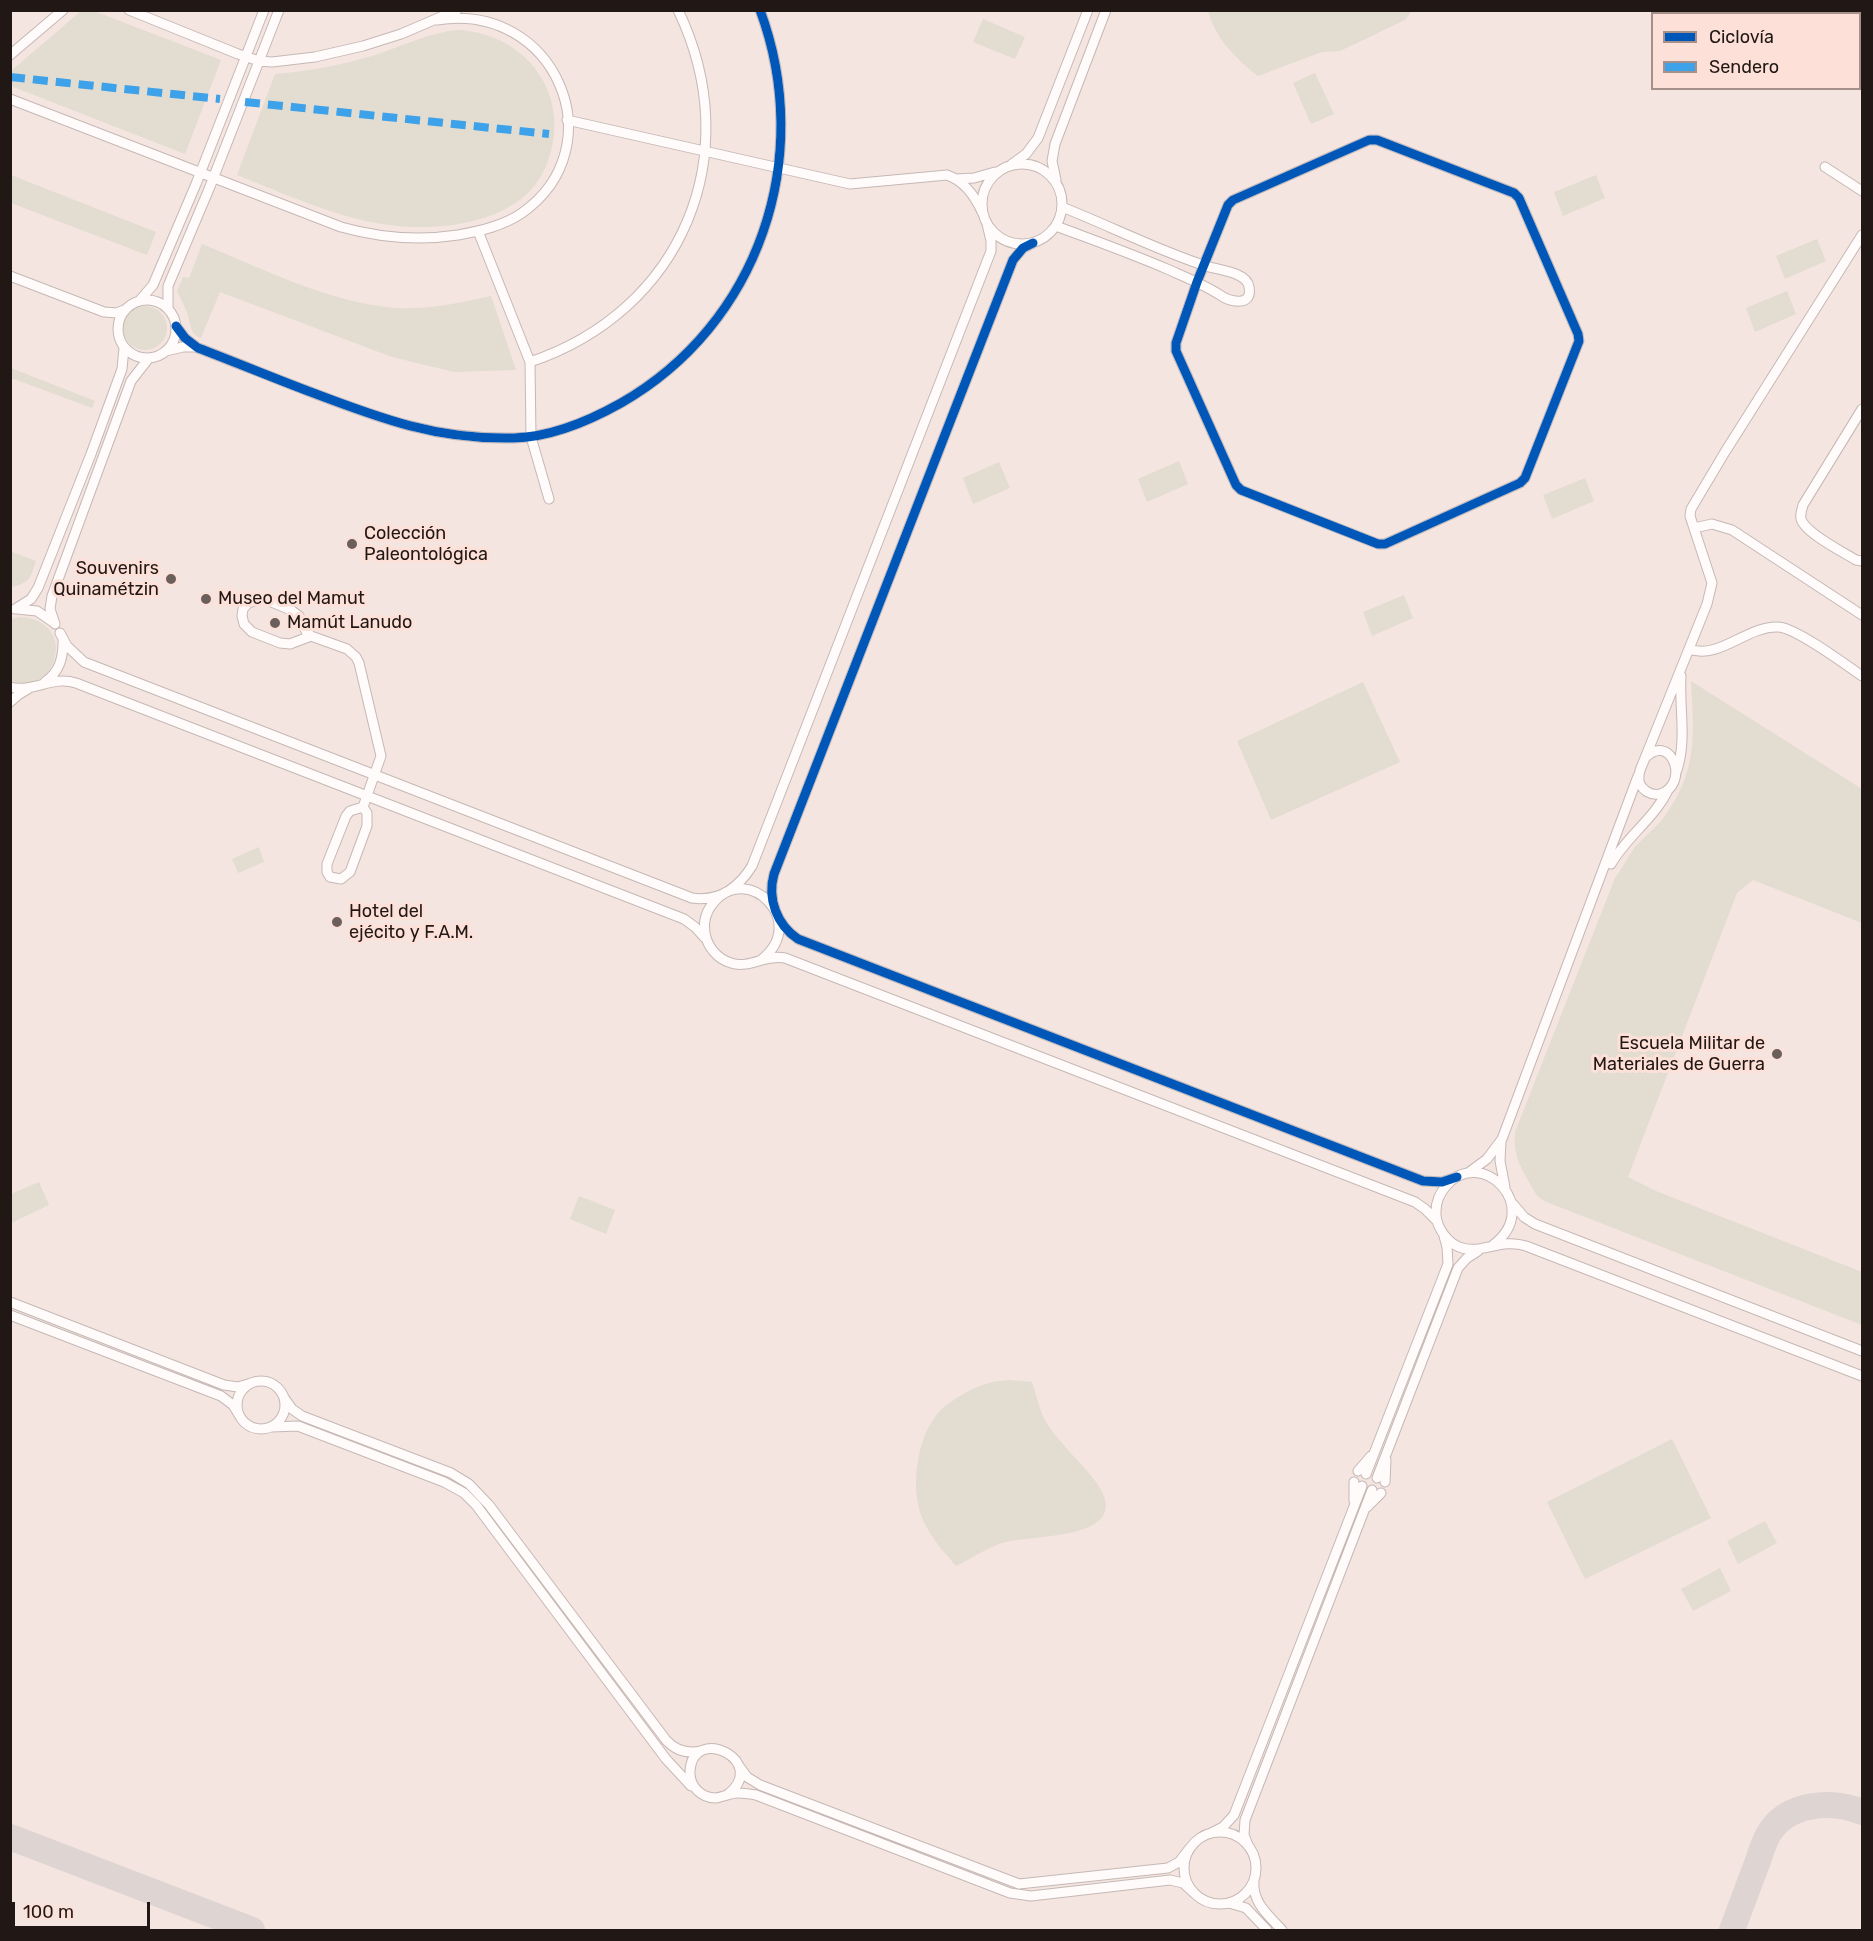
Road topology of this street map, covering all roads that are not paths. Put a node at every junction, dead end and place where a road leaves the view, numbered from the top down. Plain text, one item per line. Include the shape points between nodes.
1 (129, 10) edge
2 (264, 10) edge
3 (279, 10) edge
4 (457, 10) edge
5 (467, 10) edge
6 (678, 10) edge
7 (760, 10) edge
8 (1088, 10) edge
9 (1106, 10) edge
10 (62, 11) edge
11 (474, 18) junction
12 (437, 20) junction
13 (10, 55) edge
14 (246, 57) junction
15 (259, 61) junction
16 (10, 99) edge
17 (567, 120) junction
18 (705, 151) junction
19 (779, 167) junction
20 (1007, 167) junction
21 (1825, 167) dead end
22 (201, 173) junction
23 (213, 178) junction
24 (956, 179) junction
25 (1059, 188) junction
26 (1863, 191) edge
27 (1062, 207) junction
28 (983, 214) junction
29 (987, 225) junction
30 (1056, 226) junction
31 (478, 231) junction
32 (1863, 235) edge
33 (1032, 243) junction
34 (1148, 243) junction
35 (1142, 258) junction
36 (1203, 265) junction
37 (10, 276) edge
38 (1197, 282) junction
39 (140, 300) junction
40 (168, 309) junction
41 (124, 310) junction
42 (104, 312) junction
43 (176, 326) junction
44 (117, 329) junction
45 (124, 348) junction
46 (198, 348) junction
47 (166, 351) junction
48 (149, 358) junction
49 (530, 362) junction
50 (1863, 409) edge
51 (531, 437) junction
52 (549, 499) dead end
53 (1694, 528) junction
54 (1863, 561) edge
55 (13, 610) edge
56 (1863, 615) edge
57 (55, 624) junction
58 (60, 633) junction
59 (311, 636) junction
60 (1689, 649) junction
61 (1685, 659) junction
62 (1863, 676) edge
63 (43, 684) junction
64 (10, 687) edge
65 (34, 688) junction
66 (10, 702) edge
67 (1645, 758) junction
68 (1676, 770) junction
69 (1639, 774) junction
70 (376, 775) junction
71 (1670, 786) junction
72 (367, 796) junction
73 (363, 807) junction
74 (1599, 884) junction
75 (725, 893) junction
76 (776, 912) junction
77 (710, 946) junction
78 (761, 960) junction
79 (1502, 1139) junction
80 (1467, 1173) junction
81 (1457, 1177) junction
82 (1508, 1194) junction
83 (1437, 1221) junction
84 (1441, 1231) junction
85 (1489, 1247) junction
86 (10, 1302) edge
87 (10, 1315) edge
88 (81, 1336) junction
89 (1863, 1351) edge
90 (1863, 1376) edge
91 (248, 1384) junction
92 (285, 1399) junction
93 (239, 1415) junction
94 (272, 1427) junction
95 (1362, 1473) dead end
96 (1381, 1480) dead end
97 (1358, 1484) dead end
98 (1376, 1491) dead end
99 (703, 1751) junction
100 (737, 1763) junction
101 (697, 1791) junction
102 (727, 1795) junction
103 (1213, 1832) junction
104 (1248, 1845) junction
105 (1189, 1849) junction
106 (996, 1877) junction
107 (1254, 1880) junction
108 (992, 1886) junction
109 (1195, 1894) junction
110 (1229, 1903) junction
111 (1267, 1930) edge
112 (1282, 1930) edge

1 - 14 street
2 - 14 street
3 - 15 street
4 - 12 street
5 - 11 street
6 - 18 street via 702,78
7 - 19 street via 779,84
8 - 20 street via 1038,138 1026,154
9 - 25 street via 1053,150 1052,168
10 - 13 street
11 - 12 street
11 - 17 street via 509,29 539,52 559,83
12 - 15 street via 340,52 291,61
14 - 15 street
14 - 22 street
15 - 23 street
16 - 22 street
17 - 18 street
17 - 31 street via 563,155 548,188 512,219
18 - 19 street
18 - 49 street via 699,187 687,222 650,284 596,332
19 - 24 street via 850,184 938,175
19 - 51 street via 771,210 756,251 725,308 698,342 631,397 573,425
20 - 24 street via 982,177
20 - 25 street via 1020,164 1039,168
20 - 28 street via 995,174 983,193
21 - 26 street
22 - 23 street
22 - 39 street via 153,285
23 - 31 street via 324,222 367,234 424,238
23 - 40 street via 168,286
24 - 28 street via 973,195
25 - 27 street
27 - 30 street
27 - 34 street
28 - 29 street
29 - 33 street via 1002,239
29 - 75 street via 991,251 752,866
30 - 33 street
30 - 35 street
31 - 49 street
32 - 53 street via 1695,500 1690,516
33 - 76 street via 1013,260 774,874 771,891
34 - 35 street
34 - 36 street
35 - 38 street
36 - 38 street
36 - 38 street via 1242,277 1249,293 1246,299 1233,302
36 - 38 street via 1233,200 1369,140 1377,140 1514,193 1579,341 1525,478 1378,544 1236,485 1176,351
37 - 42 street
39 - 40 street via 155,301
39 - 41 street
40 - 43 street
41 - 42 street
41 - 44 street
42 - 44 street
43 - 46 street
43 - 47 street
44 - 45 street
45 - 48 street
45 - 55 street via 122,369 38,588 31,599
46 - 47 street
46 - 51 street via 374,417 412,428 470,437
47 - 48 street
48 - 57 street via 131,381 52,596 50,609
49 - 51 street
50 - 54 street via 1801,512 1801,520 1810,531
51 - 52 street
53 - 56 street via 1712,524 1732,530
53 - 60 street via 1712,584
55 - 57 street via 37,611
57 - 58 street
58 - 63 street via 61,662
58 - 70 street via 84,662
59 - 59 street via 299,616 264,599 254,600 243,609 244,624 261,636 290,644
59 - 70 street via 347,649 359,663 381,756
60 - 61 street
60 - 62 street via 1699,653 1710,651 1761,629 1779,626
61 - 67 street
61 - 68 street via 1680,702 1683,740
63 - 65 street
63 - 72 street via 70,681
64 - 65 street
65 - 66 street
67 - 68 street via 1656,751 1665,752 1672,757
67 - 69 street
68 - 71 street
69 - 71 street via 1639,783 1649,793 1663,793
69 - 74 street
70 - 72 street
70 - 75 street via 692,898
71 - 74 street via 1656,811 1615,857
72 - 73 street
72 - 77 street via 684,919 700,931
73 - 73 street via 367,826 350,872 340,879 330,877 327,864 346,816
74 - 79 street
75 - 76 street via 745,889 755,892 771,903
75 - 77 street via 706,916 704,927
76 - 78 street via 777,939
76 - 81 street via 798,939 1423,1181 1442,1182
77 - 78 street via 723,960 732,963 752,964
78 - 83 street via 779,957 801,964 1415,1202
79 - 80 street via 1487,1159
79 - 82 street via 1501,1171
80 - 81 street
80 - 82 street via 1493,1178
81 - 83 street via 1437,1200
82 - 85 street via 1510,1224 1507,1232
82 - 89 street via 1519,1213 1534,1224
83 - 84 street
84 - 85 street via 1465,1249
84 - 95 street via 1448,1264 1376,1449
85 - 90 street via 1514,1243 1526,1246
85 - 96 street via 1467,1258 1458,1268 1387,1453
86 - 88 street
87 - 88 street
88 - 91 street via 225,1385
88 - 93 street via 221,1396
91 - 92 street via 270,1382
91 - 93 street via 237,1402
92 - 94 street via 285,1413
92 - 99 street via 302,1416 448,1472 469,1484 489,1505 666,1740 681,1750
93 - 94 street via 253,1428
94 - 101 street via 298,1426 464,1493 666,1759
97 - 103 street via 1354,1507 1234,1815
98 - 104 street via 1364,1511 1245,1820
99 - 100 street via 723,1750
99 - 101 street via 691,1766 690,1779
100 - 102 street via 738,1781
100 - 106 street via 747,1777 760,1785
101 - 102 street via 708,1797
102 - 108 street via 756,1795
103 - 104 street via 1232,1834
103 - 105 street
104 - 107 street via 1256,1862
105 - 106 street via 1168,1868 1024,1885
105 - 109 street via 1185,1877
106 - 108 street
107 - 110 street via 1245,1894
107 - 112 street via 1256,1899
108 - 109 street via 1026,1896 1170,1880 1183,1883
109 - 110 street via 1211,1903
110 - 111 street via 1246,1908

